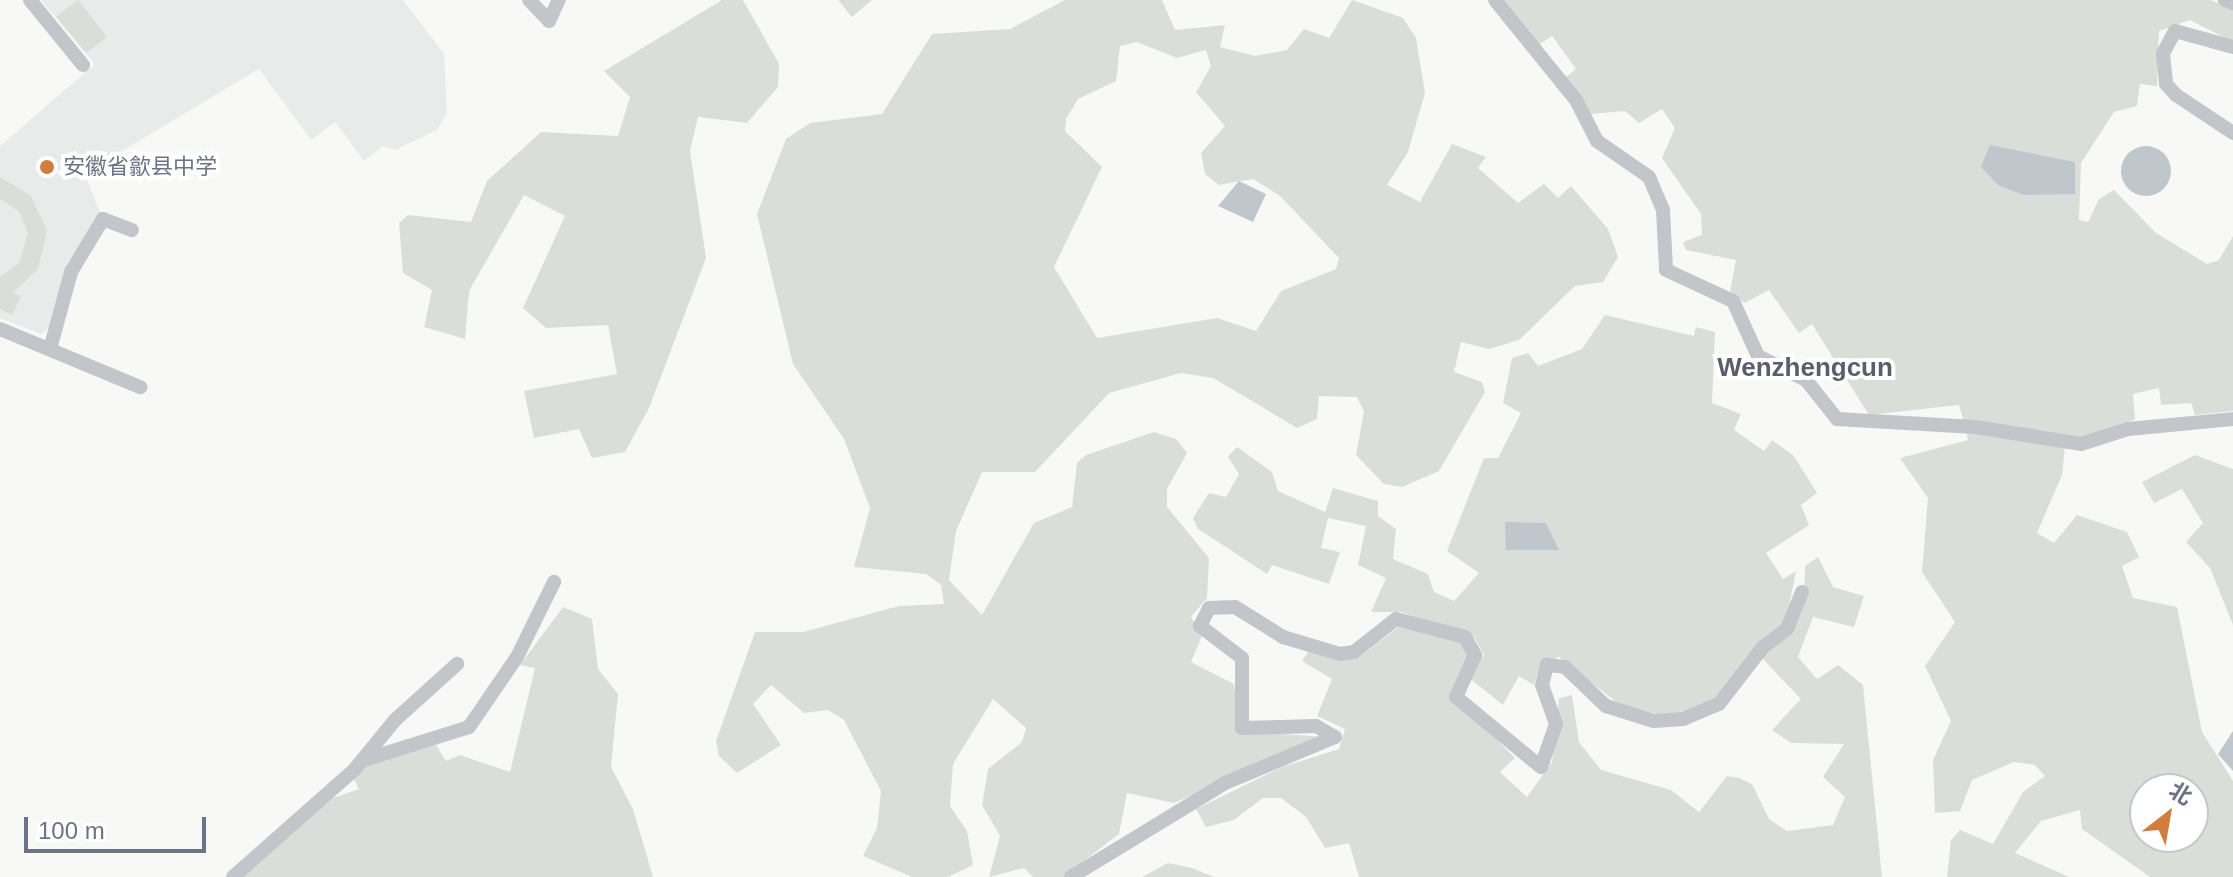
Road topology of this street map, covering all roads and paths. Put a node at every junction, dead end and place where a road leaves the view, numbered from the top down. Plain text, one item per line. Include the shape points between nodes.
1 (30, 0) edge
2 (529, 0) edge
3 (559, 0) edge
4 (1495, 0) edge
5 (2225, 0) edge
6 (2233, 3) edge
7 (2233, 47) edge
8 (83, 65) dead end
9 (2233, 133) edge
10 (132, 230) dead end
11 (0, 329) edge
12 (50, 349) junction
13 (140, 387) dead end
14 (2233, 419) edge
15 (554, 582) dead end
16 (1802, 592) dead end
17 (457, 664) dead end
18 (361, 762) junction
19 (233, 877) edge
20 (1071, 877) edge

1 - 8 street
2 - 3 street via 549,21
4 - 14 street via 1576,100 1597,141 1649,177 1663,210 1666,270 1733,301 1758,356 1806,380 1837,419 1975,427 2081,444 2128,429
5 - 6 street
7 - 9 street via 2175,31 2163,54 2166,84
10 - 12 street via 103,219 71,272
11 - 12 street
12 - 13 street
15 - 18 street via 517,657 469,727
16 - 20 street via 1787,629 1763,647 1719,704 1683,719 1654,721 1606,706 1565,667 1547,665 1542,685 1556,724 1541,767 1456,697 1475,655 1465,637 1396,619 1354,652 1340,654 1283,637 1235,607 1209,608 1200,626 1242,658 1242,728 1316,726 1335,737 1225,783
17 - 18 street
18 - 19 street

